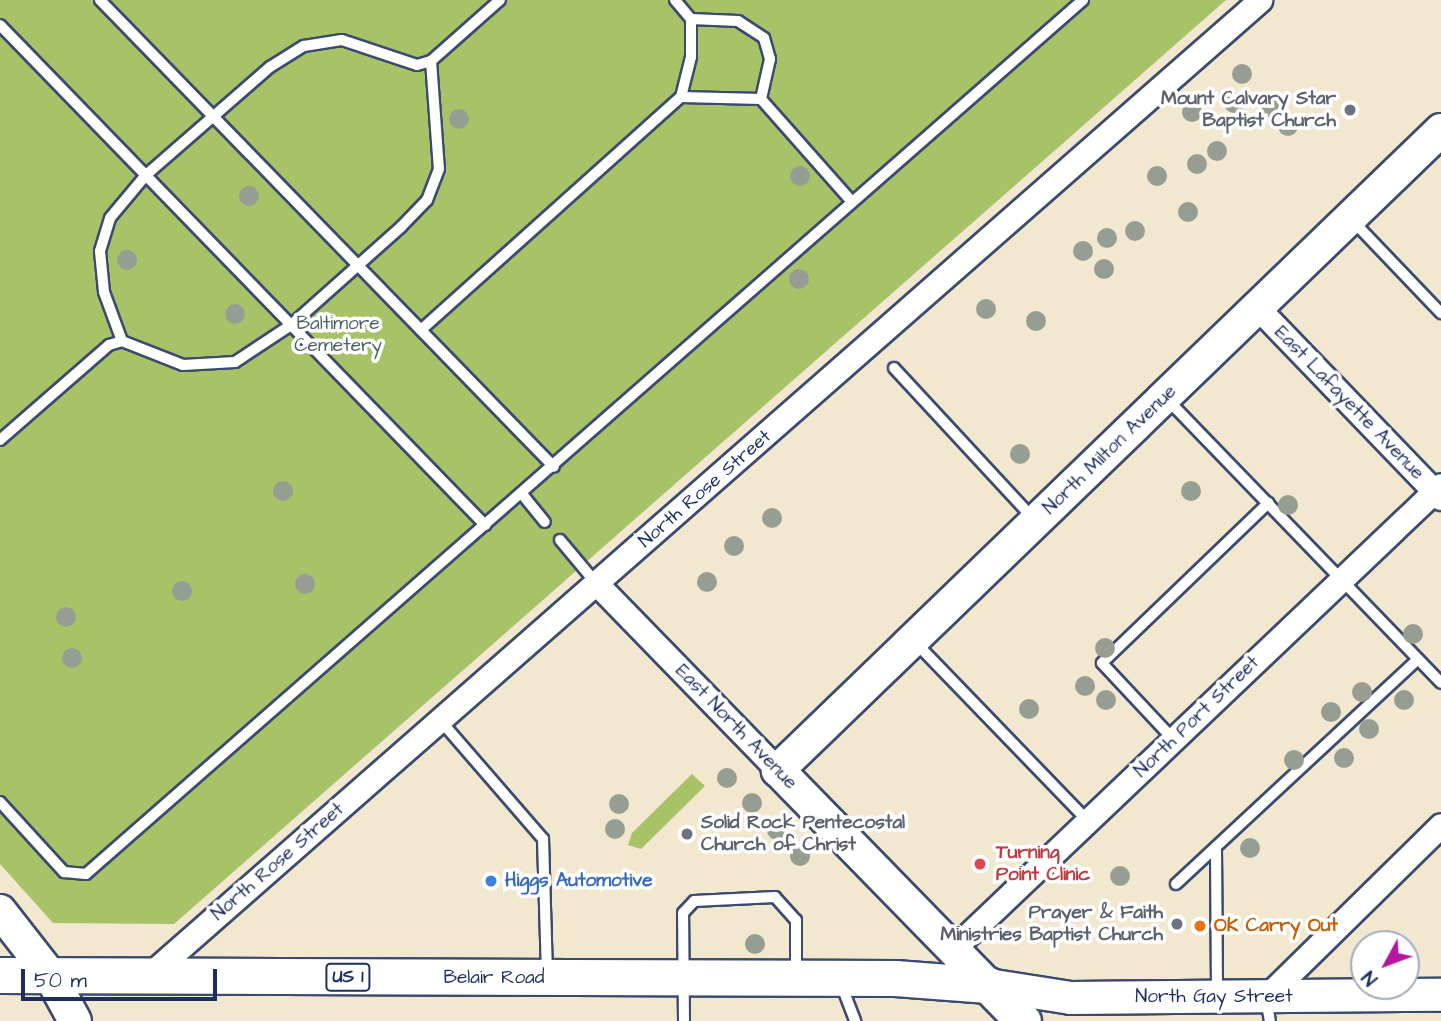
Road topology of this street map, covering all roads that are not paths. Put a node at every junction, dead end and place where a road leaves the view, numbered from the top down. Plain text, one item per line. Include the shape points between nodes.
1 (100, 0) edge
2 (500, 0) edge
3 (674, 0) edge
4 (1083, 0) edge
5 (1260, 0) edge
6 (691, 19) junction
7 (0, 25) edge
8 (431, 61) junction
9 (681, 97) junction
10 (761, 99) junction
11 (212, 116) junction
12 (1441, 130) edge
13 (146, 175) junction
14 (852, 202) junction
15 (1350, 218) junction
16 (358, 265) junction
17 (1257, 307) junction
18 (1441, 313) edge
19 (291, 325) junction
20 (421, 330) junction
21 (122, 341) junction
22 (894, 368) dead end
23 (1165, 397) junction
24 (0, 440) edge
25 (554, 467) junction
26 (1439, 491) edge
27 (522, 494) junction
28 (1268, 503) junction
29 (1036, 521) junction
30 (545, 522) dead end
31 (485, 525) junction
32 (560, 540) dead end
33 (1343, 578) junction
34 (596, 583) junction
35 (912, 640) junction
36 (1418, 659) junction
37 (1441, 684) edge
38 (440, 720) junction
39 (1174, 740) junction
40 (778, 770) junction
41 (0, 802) edge
42 (1088, 821) junction
43 (1441, 825) edge
44 (1216, 847) junction
45 (1176, 884) dead end
46 (0, 911) edge
47 (953, 949) junction
48 (0, 975) edge
49 (50, 975) junction
50 (148, 976) junction
51 (685, 976) junction
52 (796, 976) junction
53 (839, 977) junction
54 (547, 979) junction
55 (988, 985) junction
56 (1441, 995) edge
57 (1217, 997) junction
58 (1268, 1009) edge
59 (75, 1021) edge
60 (684, 1021) edge
61 (855, 1021) edge
62 (1023, 1021) edge

1 - 11 lane
2 - 8 lane
3 - 6 lane
4 - 14 lane
5 - 34 street, North Rose Street
6 - 9 lane via 691,57
6 - 10 lane via 738,21 764,38 770,59
7 - 13 lane
8 - 11 lane via 417,65 342,40 317,42 279,61
8 - 16 lane via 439,154 435,183 416,212
9 - 10 lane
9 - 20 lane
10 - 14 lane
11 - 13 lane
11 - 16 lane
12 - 15 street, North Milton Avenue
13 - 19 lane
13 - 21 lane via 110,218 100,251 104,292
14 - 25 lane
15 - 17 street, North Milton Avenue
15 - 18 lane
16 - 19 lane
16 - 20 lane
17 - 23 street, North Milton Avenue
17 - 26 street, East Lafayette Avenue
19 - 21 lane via 221,367 183,365
19 - 31 lane
20 - 25 lane
21 - 24 lane via 109,345
22 - 29 lane
23 - 28 lane
23 - 29 street, North Milton Avenue
25 - 27 lane
26 - 33 street, North Port Street
27 - 30 lane
27 - 31 lane
28 - 33 lane
28 - 39 lane via 1102,663
29 - 35 street, North Milton Avenue
31 - 41 lane via 86,874 64,873
32 - 34 lane
33 - 36 lane
33 - 39 street, North Port Street
34 - 38 street, North Rose Street
34 - 40 street, East North Avenue
35 - 40 street, North Milton Avenue
35 - 42 lane
36 - 37 lane
36 - 44 lane
38 - 50 street, North Rose Street
38 - 54 lane via 543,839
39 - 42 street, North Port Street
40 - 47 street, East North Avenue
42 - 47 street, North Port Street
43 - 58 street
44 - 45 lane
44 - 57 lane
46 - 49 street
47 - 55 street, East North Avenue
48 - 49 main road, Belair Road / US 1
49 - 50 main road, Belair Road / US 1
49 - 59 street
50 - 54 main road, Belair Road / US 1
51 - 52 main road, Belair Road / US 1
51 - 52 lane via 683,913 694,901 775,897 796,920
51 - 54 main road, Belair Road / US 1
51 - 60 lane
52 - 53 main road, Belair Road / US 1
53 - 55 main road, Belair Road / US 1
53 - 61 lane
55 - 57 street, North Gay Street via 1071,998
55 - 62 main road, East North Avenue
56 - 58 street, North Gay Street
57 - 58 street, North Gay Street

